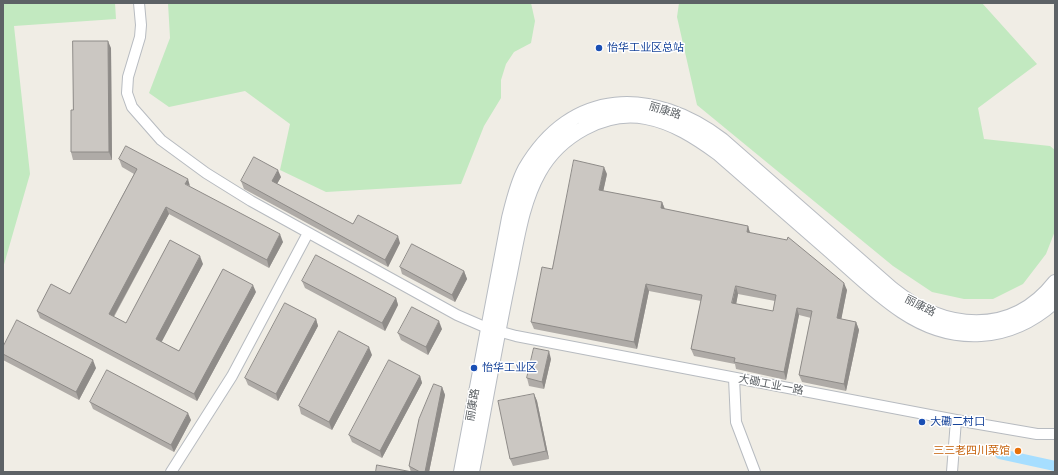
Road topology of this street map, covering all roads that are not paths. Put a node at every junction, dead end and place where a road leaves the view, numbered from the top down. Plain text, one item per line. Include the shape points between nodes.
1 (139, 3) edge
2 (308, 233) junction
3 (1055, 282) edge
4 (1055, 301) edge
5 (493, 330) junction
6 (734, 378) junction
7 (956, 420) junction
8 (1055, 434) edge
9 (171, 472) edge
10 (461, 472) edge
11 (472, 472) edge
12 (755, 472) edge
13 (952, 472) edge

1 - 2 street, 大磡工业一路 via 140,37 127,86 132,107 172,150 245,198
2 - 5 street, 大磡工业一路 via 457,315
2 - 9 street via 232,376
3 - 5 street, 丽康路 via 1032,305 998,320 962,322 925,311 892,289 709,131 686,117 663,108 637,103 618,104 592,110 569,121 550,137 525,170 509,218
4 - 5 street, 丽康路 via 1028,322 999,332 959,334 927,325 901,311 709,146 661,121 627,116 600,121 576,132 556,150 540,171 521,221
5 - 6 street, 大磡工业一路
5 - 10 street, 丽康路
5 - 11 street, 丽康路
6 - 7 street, 大磡工业一路
6 - 12 street via 736,422
7 - 8 street, 大磡工业一路 via 1037,434
7 - 13 street

